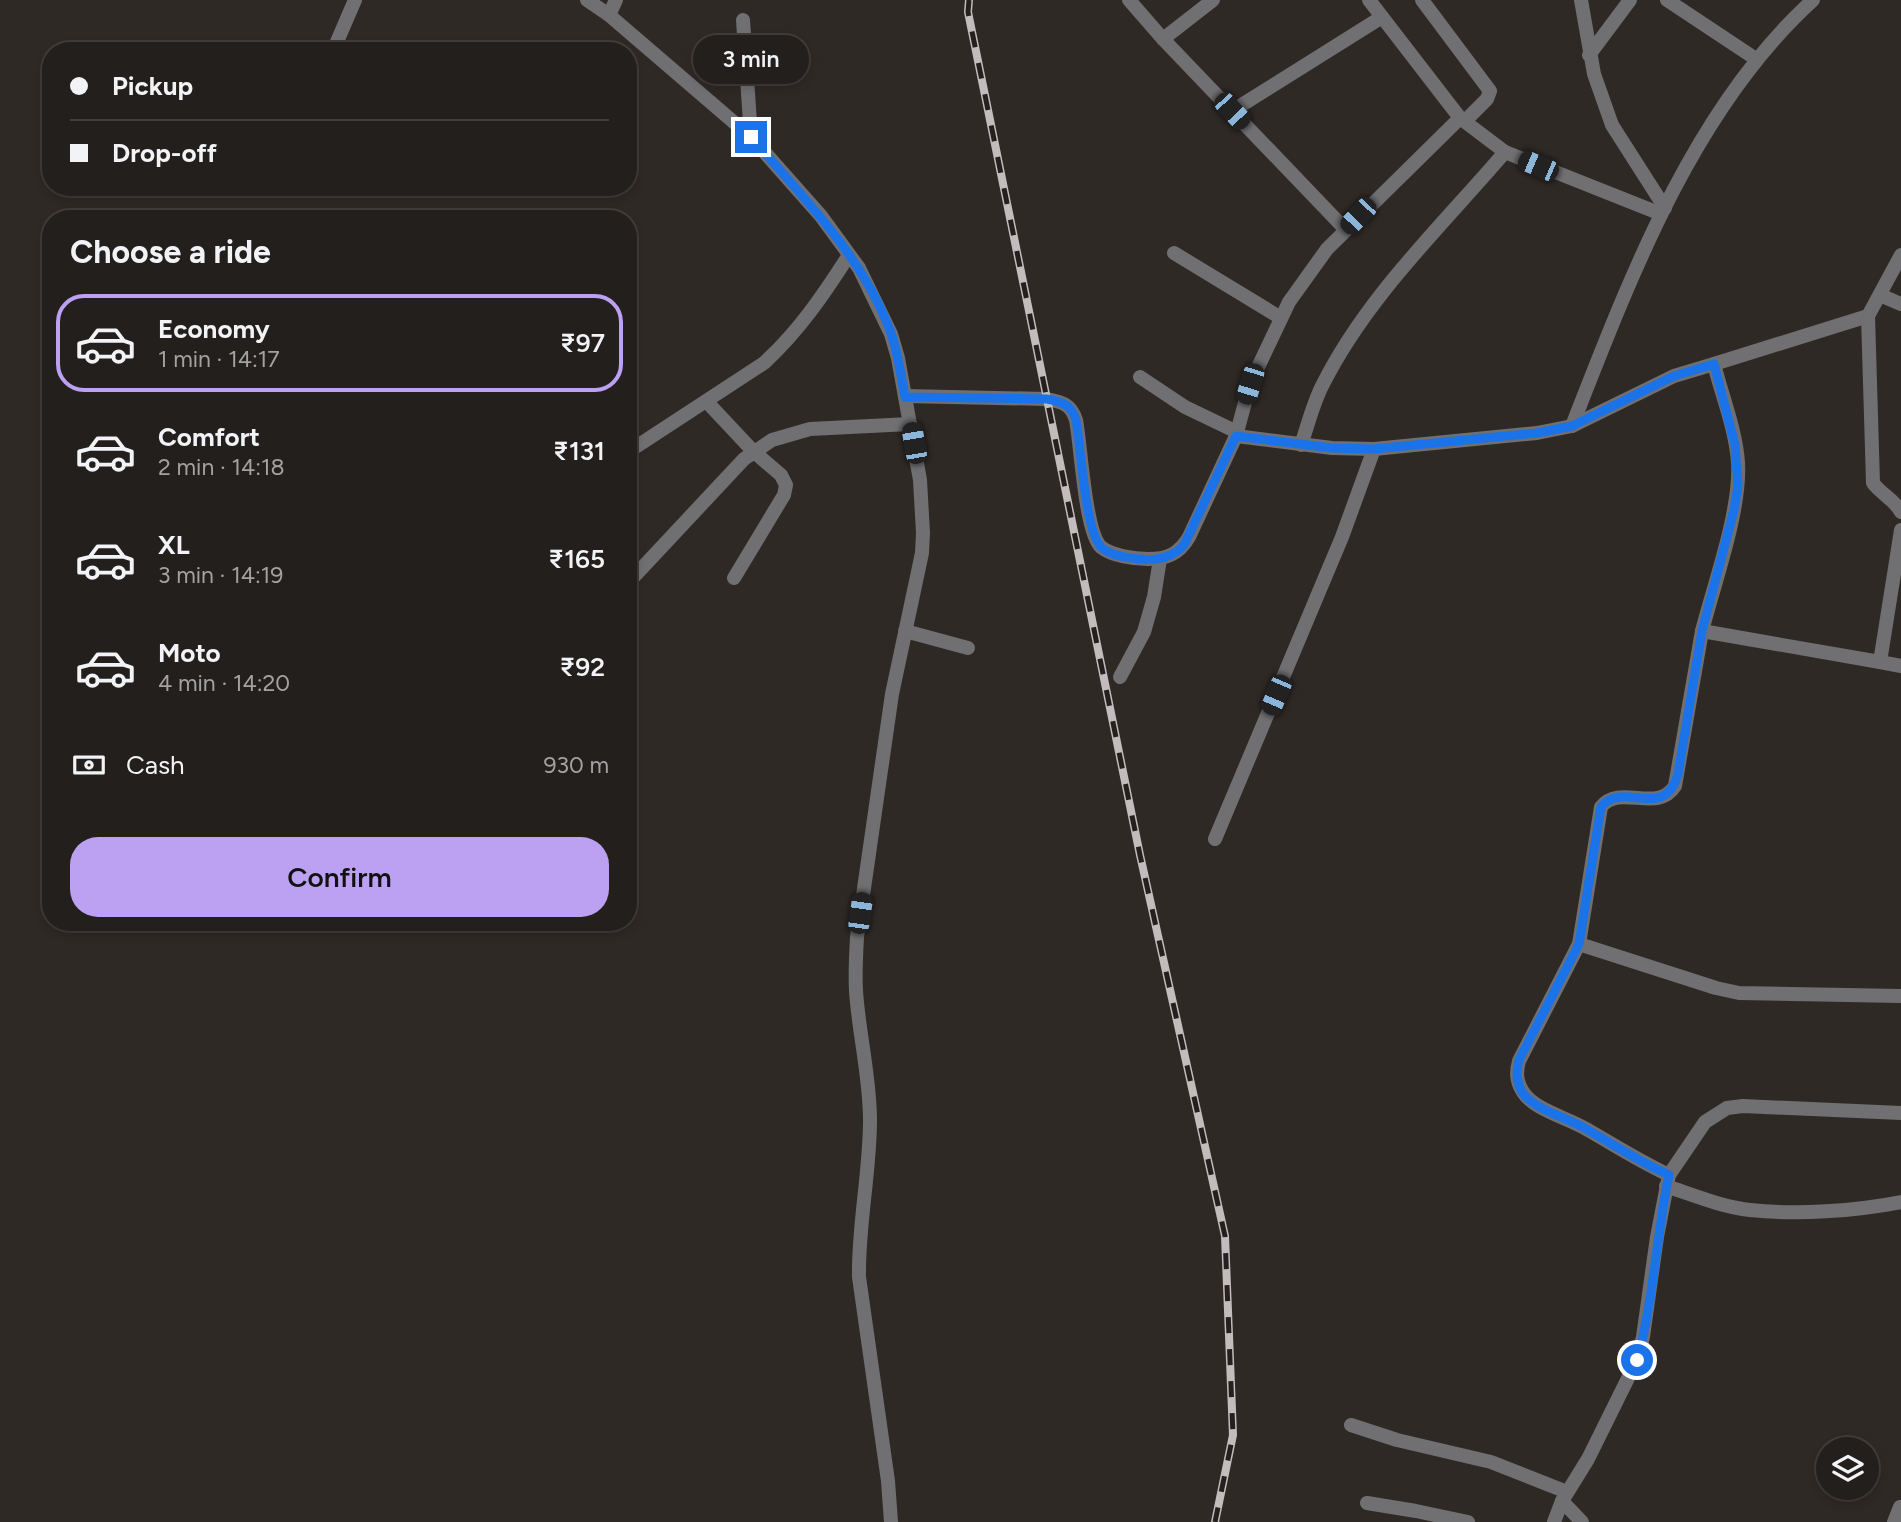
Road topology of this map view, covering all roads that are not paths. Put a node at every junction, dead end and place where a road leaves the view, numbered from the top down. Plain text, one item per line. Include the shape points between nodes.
1 (355, 0) edge
2 (587, 0) edge
3 (616, 0) edge
4 (1129, 0) edge
5 (1213, 0) edge
6 (1369, 0) edge
7 (1422, 0) edge
8 (1581, 0) edge
9 (1630, 0) edge
10 (1667, 0) edge
11 (1813, 0) edge
12 (609, 15) junction
13 (1382, 17) junction
14 (743, 20) dead end
15 (1163, 39) junction
16 (337, 42) edge
17 (1589, 55) junction
18 (1756, 59) junction
19 (1232, 111) junction
20 (1462, 119) junction
21 (751, 137) junction
22 (1504, 152) junction
23 (1663, 211) junction
24 (1345, 229) junction
25 (1174, 253) dead end
26 (849, 255) junction
27 (1901, 255) edge
28 (1880, 295) junction
29 (1901, 304) edge
30 (1867, 316) junction
31 (1281, 318) junction
32 (1714, 364) junction
33 (1140, 377) dead end
34 (905, 397) junction
35 (707, 402) junction
36 (911, 424) junction
37 (1572, 426) junction
38 (1237, 434) junction
39 (1301, 445) junction
40 (637, 446) edge
41 (1374, 449) junction
42 (753, 451) junction
43 (1901, 512) edge
44 (1901, 530) edge
45 (1160, 559) junction
46 (637, 573) edge
47 (734, 578) dead end
48 (905, 631) junction
49 (1702, 631) junction
50 (968, 648) dead end
51 (1880, 662) junction
52 (1901, 666) edge
53 (1120, 677) dead end
54 (1215, 839) dead end
55 (1579, 944) junction
56 (1901, 996) edge
57 (1901, 1112) edge
58 (1668, 1181) junction
59 (1901, 1202) edge
60 (1351, 1425) dead end
61 (1565, 1497) junction
62 (1367, 1503) dead end
63 (1900, 1507) edge
64 (891, 1522) edge
65 (1468, 1522) edge
66 (1553, 1522) edge
67 (1582, 1522) edge
68 (1894, 1522) edge

1 - 16 street
2 - 12 street
3 - 12 street
4 - 15 street
5 - 15 street
6 - 13 street
7 - 20 street via 1489,90 1487,99
8 - 17 street
9 - 17 street
10 - 18 street
11 - 18 street
12 - 21 street
13 - 19 street
13 - 20 street
14 - 21 street
15 - 19 street
17 - 23 street via 1612,125
18 - 23 street via 1701,141
19 - 24 street
20 - 22 street
20 - 24 street
21 - 26 street
22 - 23 street
22 - 39 street via 1397,272 1356,328 1322,386
23 - 37 street
24 - 31 street via 1326,249
25 - 31 street
26 - 34 street via 891,334
26 - 35 street via 817,305 779,349
27 - 28 street
28 - 29 street
28 - 30 street
30 - 32 street
30 - 43 street via 1873,483
31 - 38 street via 1250,384
32 - 37 street via 1674,376
32 - 49 street via 1735,445 1738,486
33 - 38 street via 1167,397
34 - 36 street
34 - 45 street via 1064,403 1076,420 1096,541 1107,551
35 - 40 street
35 - 42 street
36 - 42 street via 810,429
36 - 48 street via 923,533
37 - 41 street
38 - 39 street
38 - 45 street via 1184,545
39 - 41 street
41 - 54 street via 1342,537
42 - 46 street
42 - 47 street via 781,475 786,490
44 - 51 street
45 - 53 street via 1147,622
48 - 50 street
48 - 64 street via 857,937 856,993 870,1122 859,1277
49 - 51 street
49 - 55 street via 1675,786 1665,796 1650,800 1615,797 1601,807
51 - 52 street
55 - 56 street via 1739,993
55 - 58 street via 1519,1060 1518,1082 1533,1103 1588,1129
57 - 58 street via 1727,1108 1705,1122
58 - 59 street via 1748,1209 1867,1208
58 - 61 street via 1637,1360
60 - 61 street via 1491,1462
61 - 66 street
61 - 67 street
62 - 65 street
63 - 68 street

